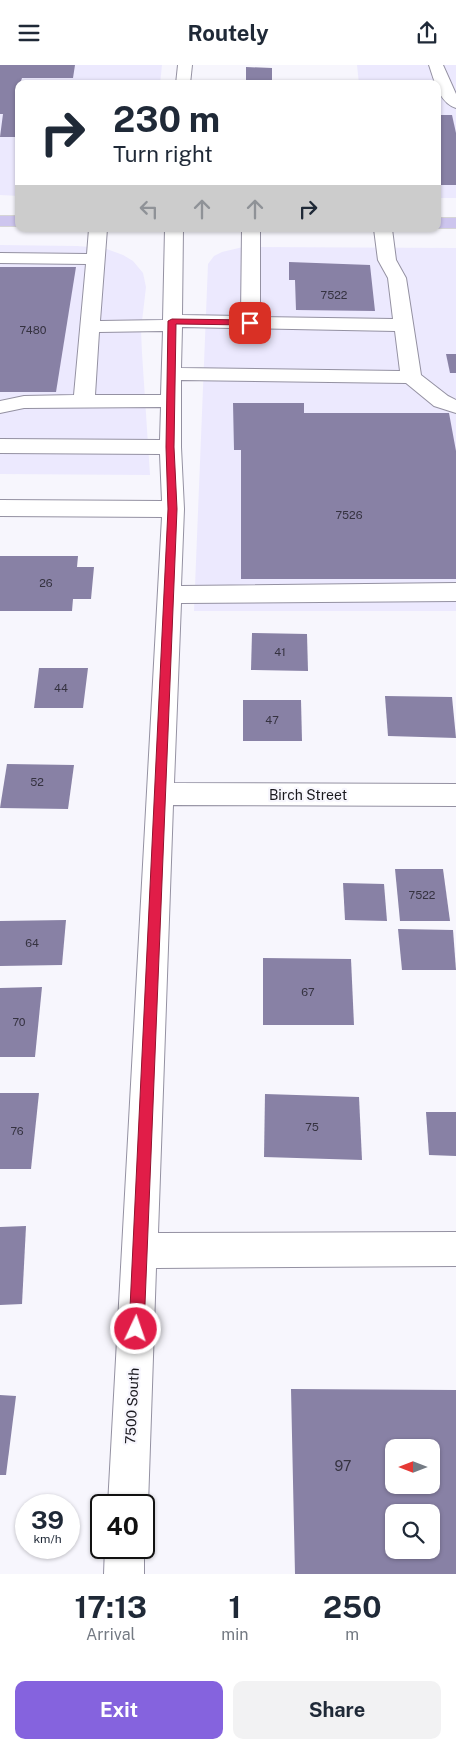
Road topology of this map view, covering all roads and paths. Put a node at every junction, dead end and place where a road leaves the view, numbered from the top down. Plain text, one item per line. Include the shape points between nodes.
1 (185, 65) edge
2 (436, 65) edge
3 (183, 80) edge
4 (456, 103) edge
5 (0, 221) edge
6 (15, 221) edge
7 (441, 223) edge
8 (456, 223) edge
9 (98, 232) edge
10 (174, 232) edge
11 (251, 232) edge
12 (382, 232) edge
13 (0, 258) edge
14 (96, 259) junction
15 (172, 323) junction
16 (250, 323) junction
17 (404, 325) junction
18 (90, 327) junction
19 (411, 377) junction
20 (171, 387) junction
21 (84, 401) junction
22 (0, 407) edge
23 (456, 407) edge
24 (0, 446) edge
25 (170, 447) junction
26 (0, 508) edge
27 (173, 509) junction
28 (456, 592) edge
29 (168, 595) junction
30 (160, 794) junction
31 (456, 795) edge
32 (456, 1249) edge
33 (140, 1251) junction
34 (129, 1494) edge
35 (125, 1559) edge
36 (124, 1574) edge

1 - 3 street
2 - 4 street via 447,93
5 - 6 main road
7 - 8 main road
9 - 14 street
10 - 15 street, 7500 South
11 - 16 street
12 - 17 street via 387,259 397,278
13 - 14 street
14 - 18 street
15 - 16 street
15 - 18 street
15 - 20 street, 7500 South
16 - 17 street
17 - 19 street
18 - 21 street
19 - 20 street
19 - 23 street via 441,401
20 - 21 street
20 - 25 street, 7500 South
21 - 22 street via 24,402
24 - 25 street
25 - 27 street, 7500 South
26 - 27 street
27 - 29 street, 7500 South
28 - 29 street
29 - 30 street, 7500 South
30 - 31 street, Birch Street
30 - 33 street, 7500 South
32 - 33 street
33 - 34 street, 7500 South
35 - 36 street

